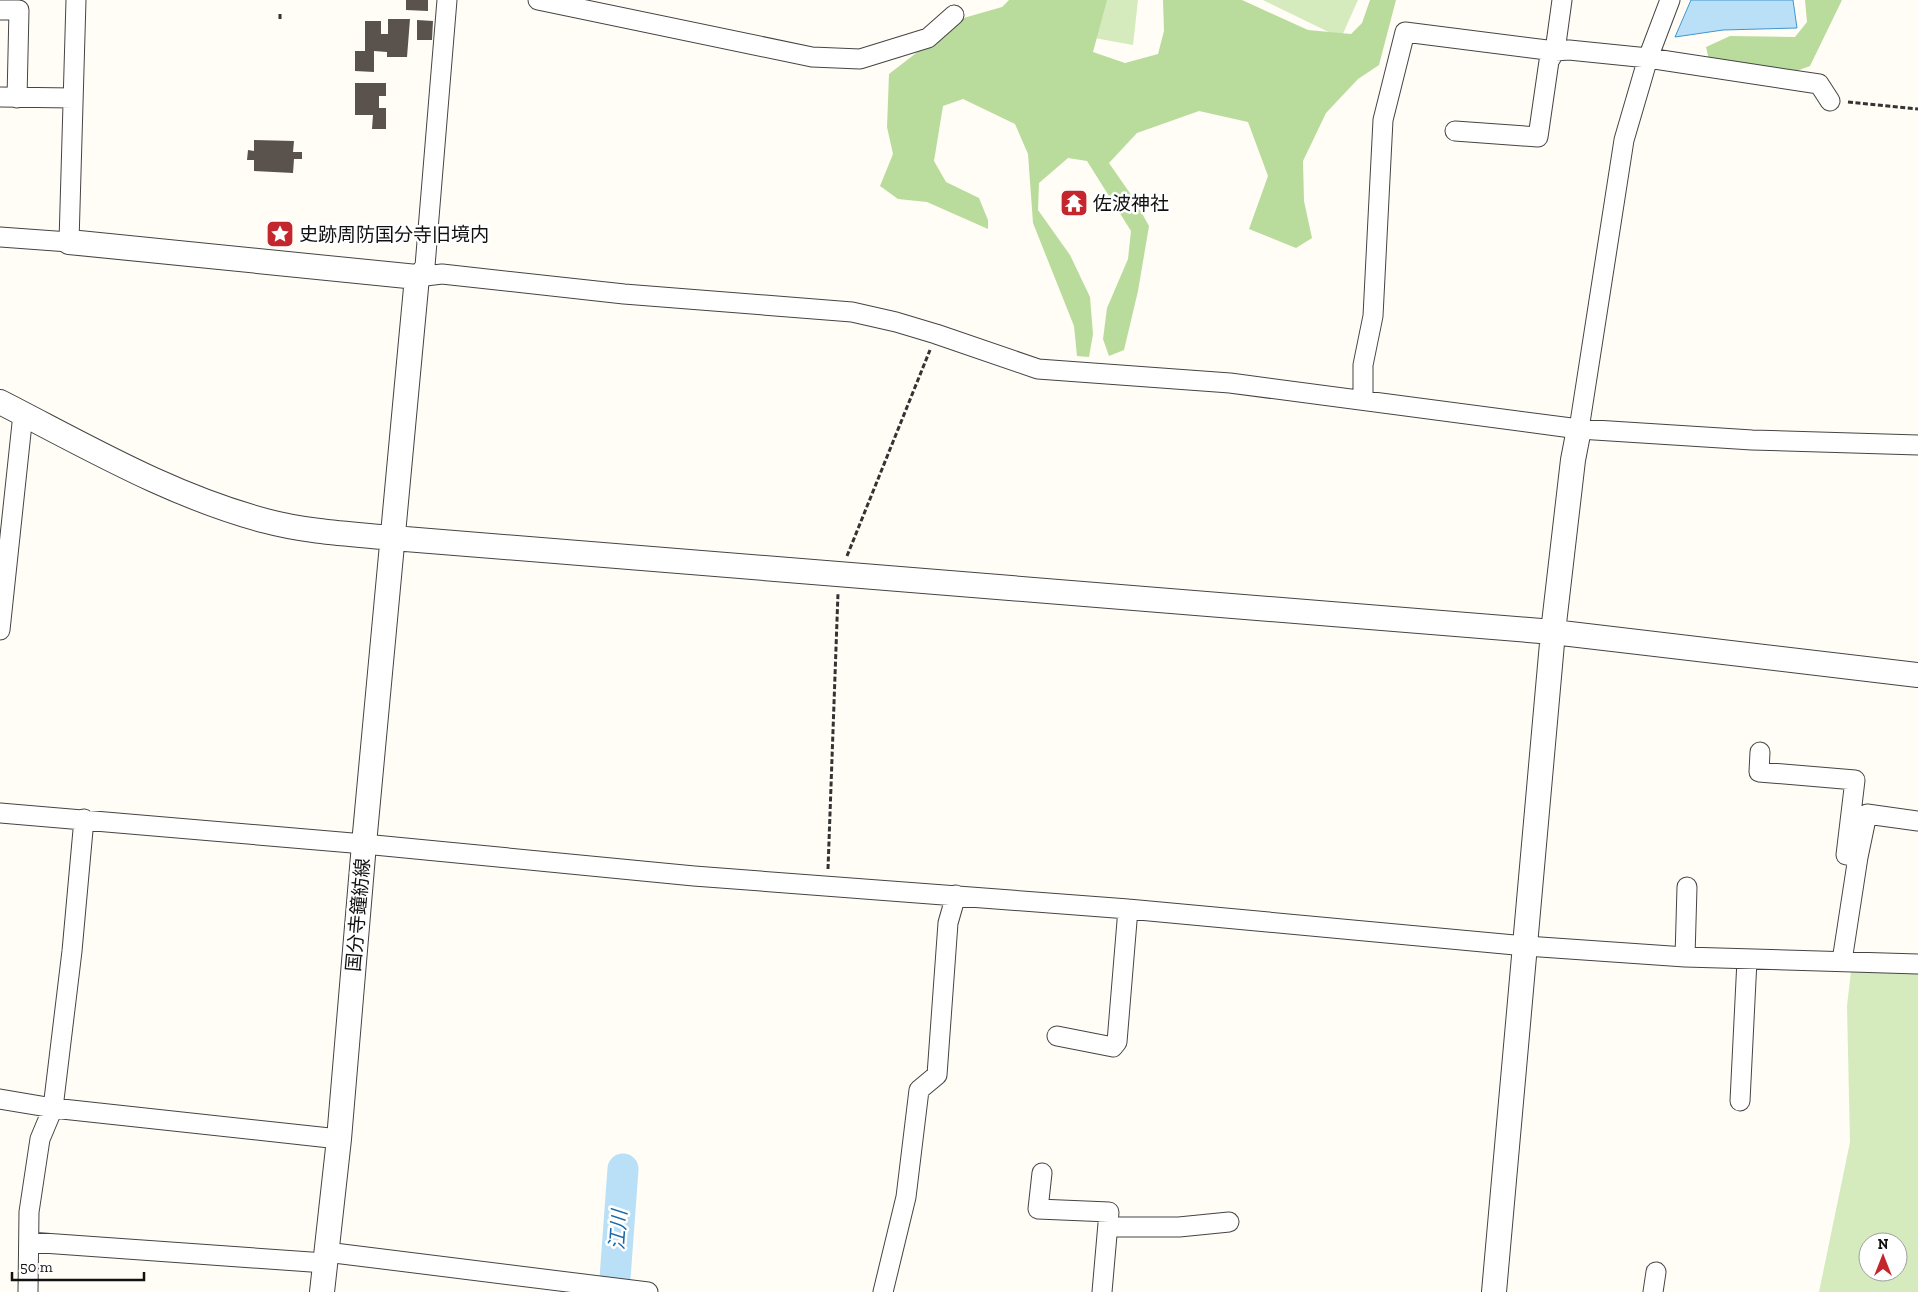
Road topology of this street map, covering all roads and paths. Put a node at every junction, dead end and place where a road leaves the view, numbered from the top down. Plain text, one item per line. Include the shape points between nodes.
1 (76, 0) edge
2 (447, 0) edge
3 (538, 0) edge
4 (1562, 0) edge
5 (1670, 0) edge
6 (0, 10) edge
7 (280, 14) dead end
8 (954, 15) dead end
9 (280, 20) dead end
10 (1555, 51) junction
11 (1648, 58) junction
12 (8, 97) edge
13 (73, 98) junction
14 (1830, 101) joint
15 (1918, 109) edge
16 (1455, 130) dead end
17 (0, 237) edge
18 (69, 242) junction
19 (417, 276) junction
20 (936, 334) junction
21 (1363, 400) junction
22 (0, 402) edge
23 (23, 414) junction
24 (1579, 429) junction
25 (1918, 445) edge
26 (394, 538) junction
27 (839, 574) junction
28 (0, 630) edge
29 (1553, 632) junction
30 (1918, 674) edge
31 (1760, 752) dead end
32 (0, 813) edge
33 (84, 819) junction
34 (1918, 821) edge
35 (364, 844) junction
36 (1858, 857) junction
37 (828, 887) junction
38 (1688, 887) dead end
39 (956, 895) junction
40 (1128, 909) junction
41 (1526, 946) junction
42 (1685, 957) junction
43 (1747, 960) junction
44 (1842, 962) junction
45 (1918, 964) edge
46 (1057, 1036) dead end
47 (0, 1099) edge
48 (1740, 1101) dead end
49 (53, 1108) junction
50 (339, 1139) junction
51 (1042, 1174) dead end
52 (1229, 1222) dead end
53 (1108, 1227) junction
54 (29, 1242) junction
55 (325, 1257) junction
56 (1656, 1272) dead end
57 (28, 1292) edge
58 (322, 1292) edge
59 (648, 1292) edge
60 (883, 1292) edge
61 (1102, 1292) edge
62 (1494, 1292) edge
63 (1653, 1292) edge

1 - 13 street
2 - 19 street via 425,266
3 - 8 street via 812,57 860,59 928,38
4 - 10 street
5 - 11 street
6 - 12 street via 18,10
7 - 9 path
10 - 11 street
10 - 16 street via 1549,61 1538,137
10 - 21 street via 1405,32 1383,120 1373,316 1363,366
11 - 14 street via 1819,84
11 - 24 street via 1624,140
12 - 13 street
13 - 18 street
14 - 15 path
17 - 18 street
18 - 19 street
19 - 20 street via 442,274 614,293 852,312
19 - 26 street, 国分寺鐘紡線
20 - 21 street via 1038,369 1230,383
20 - 27 path
21 - 24 street
22 - 23 street
23 - 26 street via 162,484 219,506 267,522
23 - 28 street
24 - 25 street via 1752,440
24 - 29 street
26 - 27 street
26 - 35 street, 国分寺鐘紡線
27 - 29 street
27 - 37 path
29 - 30 street
29 - 41 street
31 - 36 street via 1759,772 1855,780 1846,856
32 - 33 street
33 - 35 street
33 - 49 street
34 - 36 street via 1867,814
35 - 37 street
35 - 50 street, 国分寺鐘紡線
36 - 44 street
37 - 39 street
38 - 42 street
39 - 40 street
39 - 60 street via 948,923 937,1075 919,1090 906,1197
40 - 41 street
40 - 46 street via 1117,1042 1113,1047
41 - 42 street
41 - 62 street
42 - 43 street
43 - 44 street
43 - 48 street
44 - 45 street
47 - 49 street
49 - 50 street
49 - 54 street via 40,1139 28,1212
50 - 55 street, 国分寺鐘紡線
51 - 53 street via 1038,1209 1109,1212
52 - 53 street via 1179,1227
53 - 61 street
54 - 55 street
54 - 57 street
55 - 58 street, 国分寺鐘紡線
55 - 59 street
56 - 63 street

